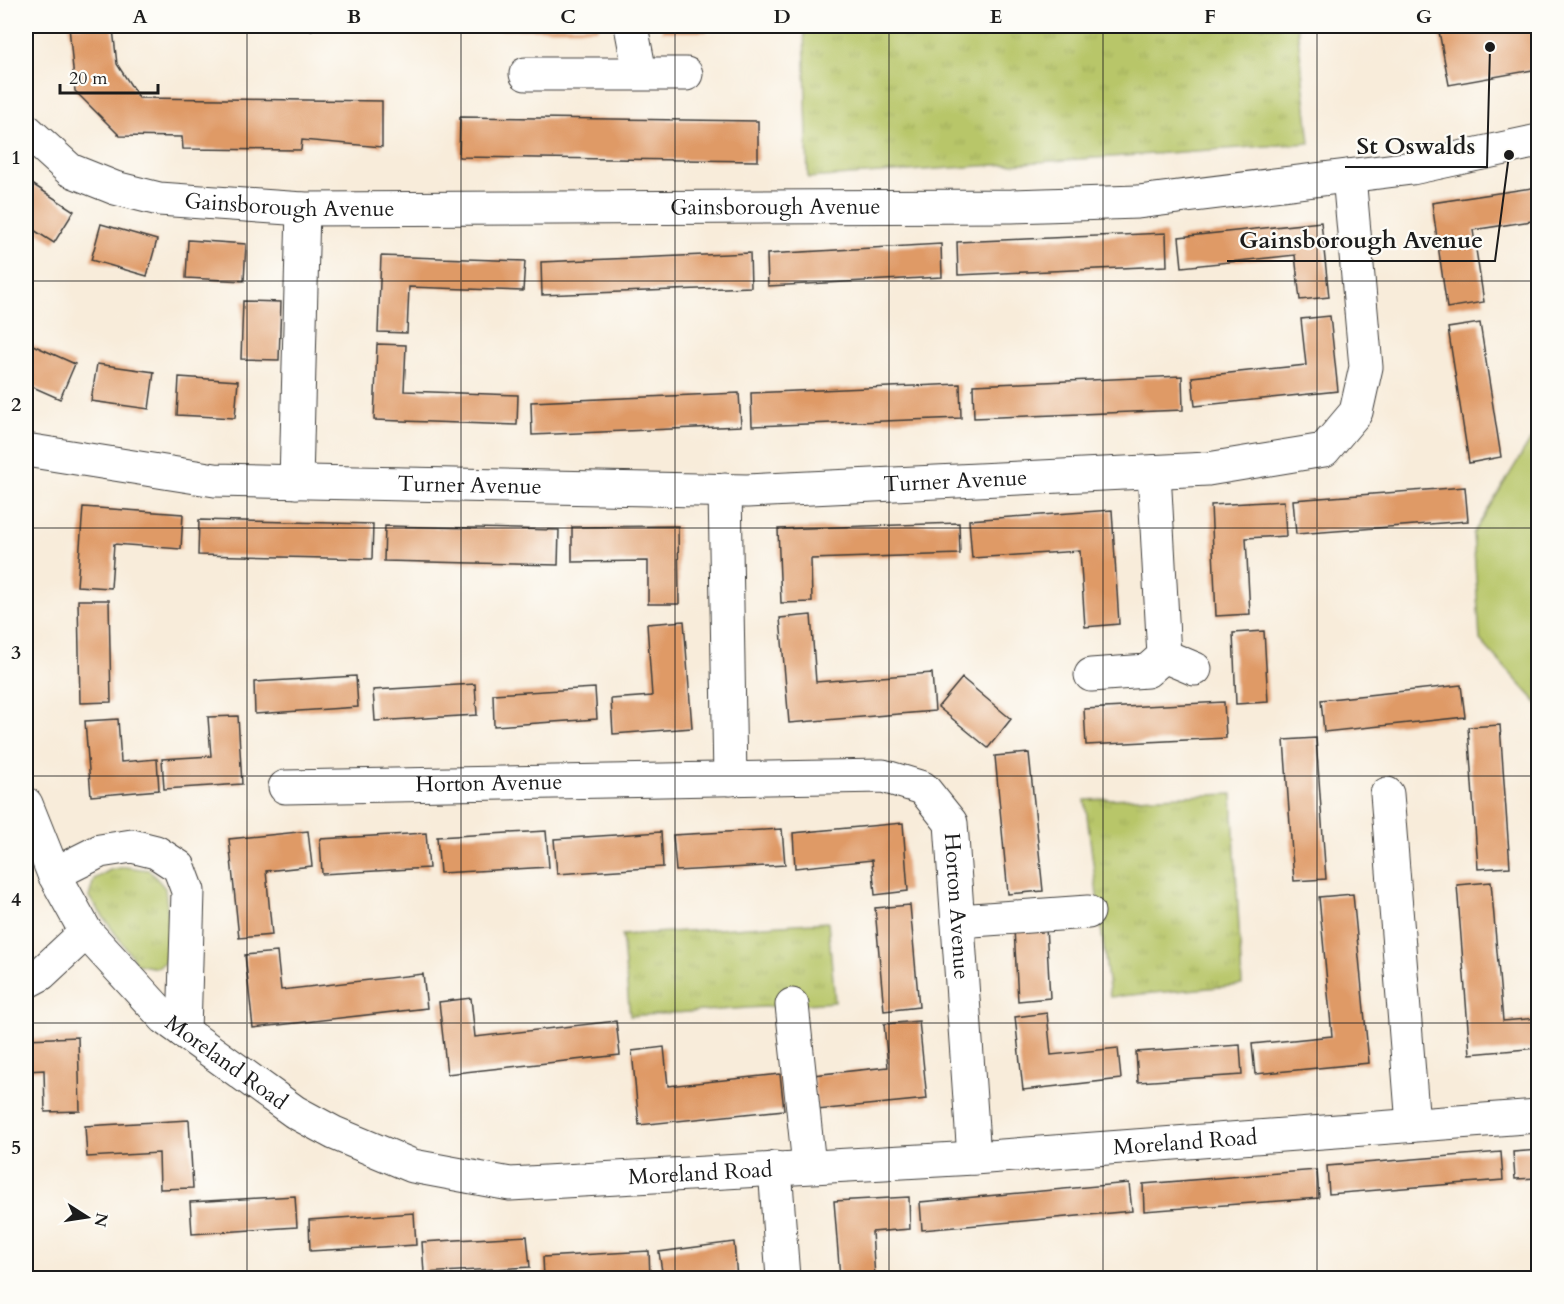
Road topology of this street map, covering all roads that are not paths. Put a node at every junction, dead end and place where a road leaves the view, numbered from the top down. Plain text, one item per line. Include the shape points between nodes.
1 (632, 26) edge
2 (640, 73) junction
3 (526, 74) dead end
4 (686, 74) dead end
5 (26, 130) edge
6 (1539, 141) edge
7 (1348, 176) junction
8 (303, 209) junction
9 (26, 450) edge
10 (1154, 472) junction
11 (296, 482) junction
12 (725, 490) junction
13 (1164, 656) junction
14 (1195, 669) dead end
15 (1091, 675) dead end
16 (730, 779) junction
17 (285, 787) dead end
18 (1388, 794) dead end
19 (26, 804) edge
20 (54, 874) junction
21 (1088, 912) dead end
22 (958, 921) junction
23 (86, 932) junction
24 (26, 982) edge
25 (792, 1005) dead end
26 (184, 1032) junction
27 (1539, 1116) edge
28 (1413, 1125) junction
29 (974, 1158) junction
30 (809, 1166) junction
31 (775, 1168) junction
32 (783, 1278) edge

1 - 2 street
2 - 3 street
2 - 4 street
5 - 8 street, Gainsborough Avenue via 70,170 114,188 159,199
6 - 7 street, Gainsborough Avenue via 1412,168
7 - 8 street, Gainsborough Avenue via 1138,202 1012,206
7 - 10 street, Turner Avenue via 1365,366 1356,412 1324,450 1208,469
8 - 11 street
9 - 11 street, Turner Avenue via 215,480
10 - 12 street, Turner Avenue
10 - 13 street
11 - 12 street, Turner Avenue
12 - 16 street
13 - 14 street
13 - 15 street via 1147,671
16 - 17 street, Horton Avenue
16 - 22 street, Horton Avenue via 883,776 923,788 951,823
18 - 28 street
19 - 20 street, Moreland Road
20 - 23 street, Moreland Road
20 - 26 street via 100,851 132,846 156,852 179,867 188,891
21 - 22 street
22 - 29 street, Horton Avenue
23 - 24 street via 41,975
23 - 26 street, Moreland Road via 165,1018
25 - 30 street
26 - 31 street, Moreland Road via 295,1112 413,1166 510,1185
27 - 28 street, Moreland Road
28 - 29 street, Moreland Road
29 - 30 street, Moreland Road
30 - 31 street, Moreland Road
31 - 32 street

